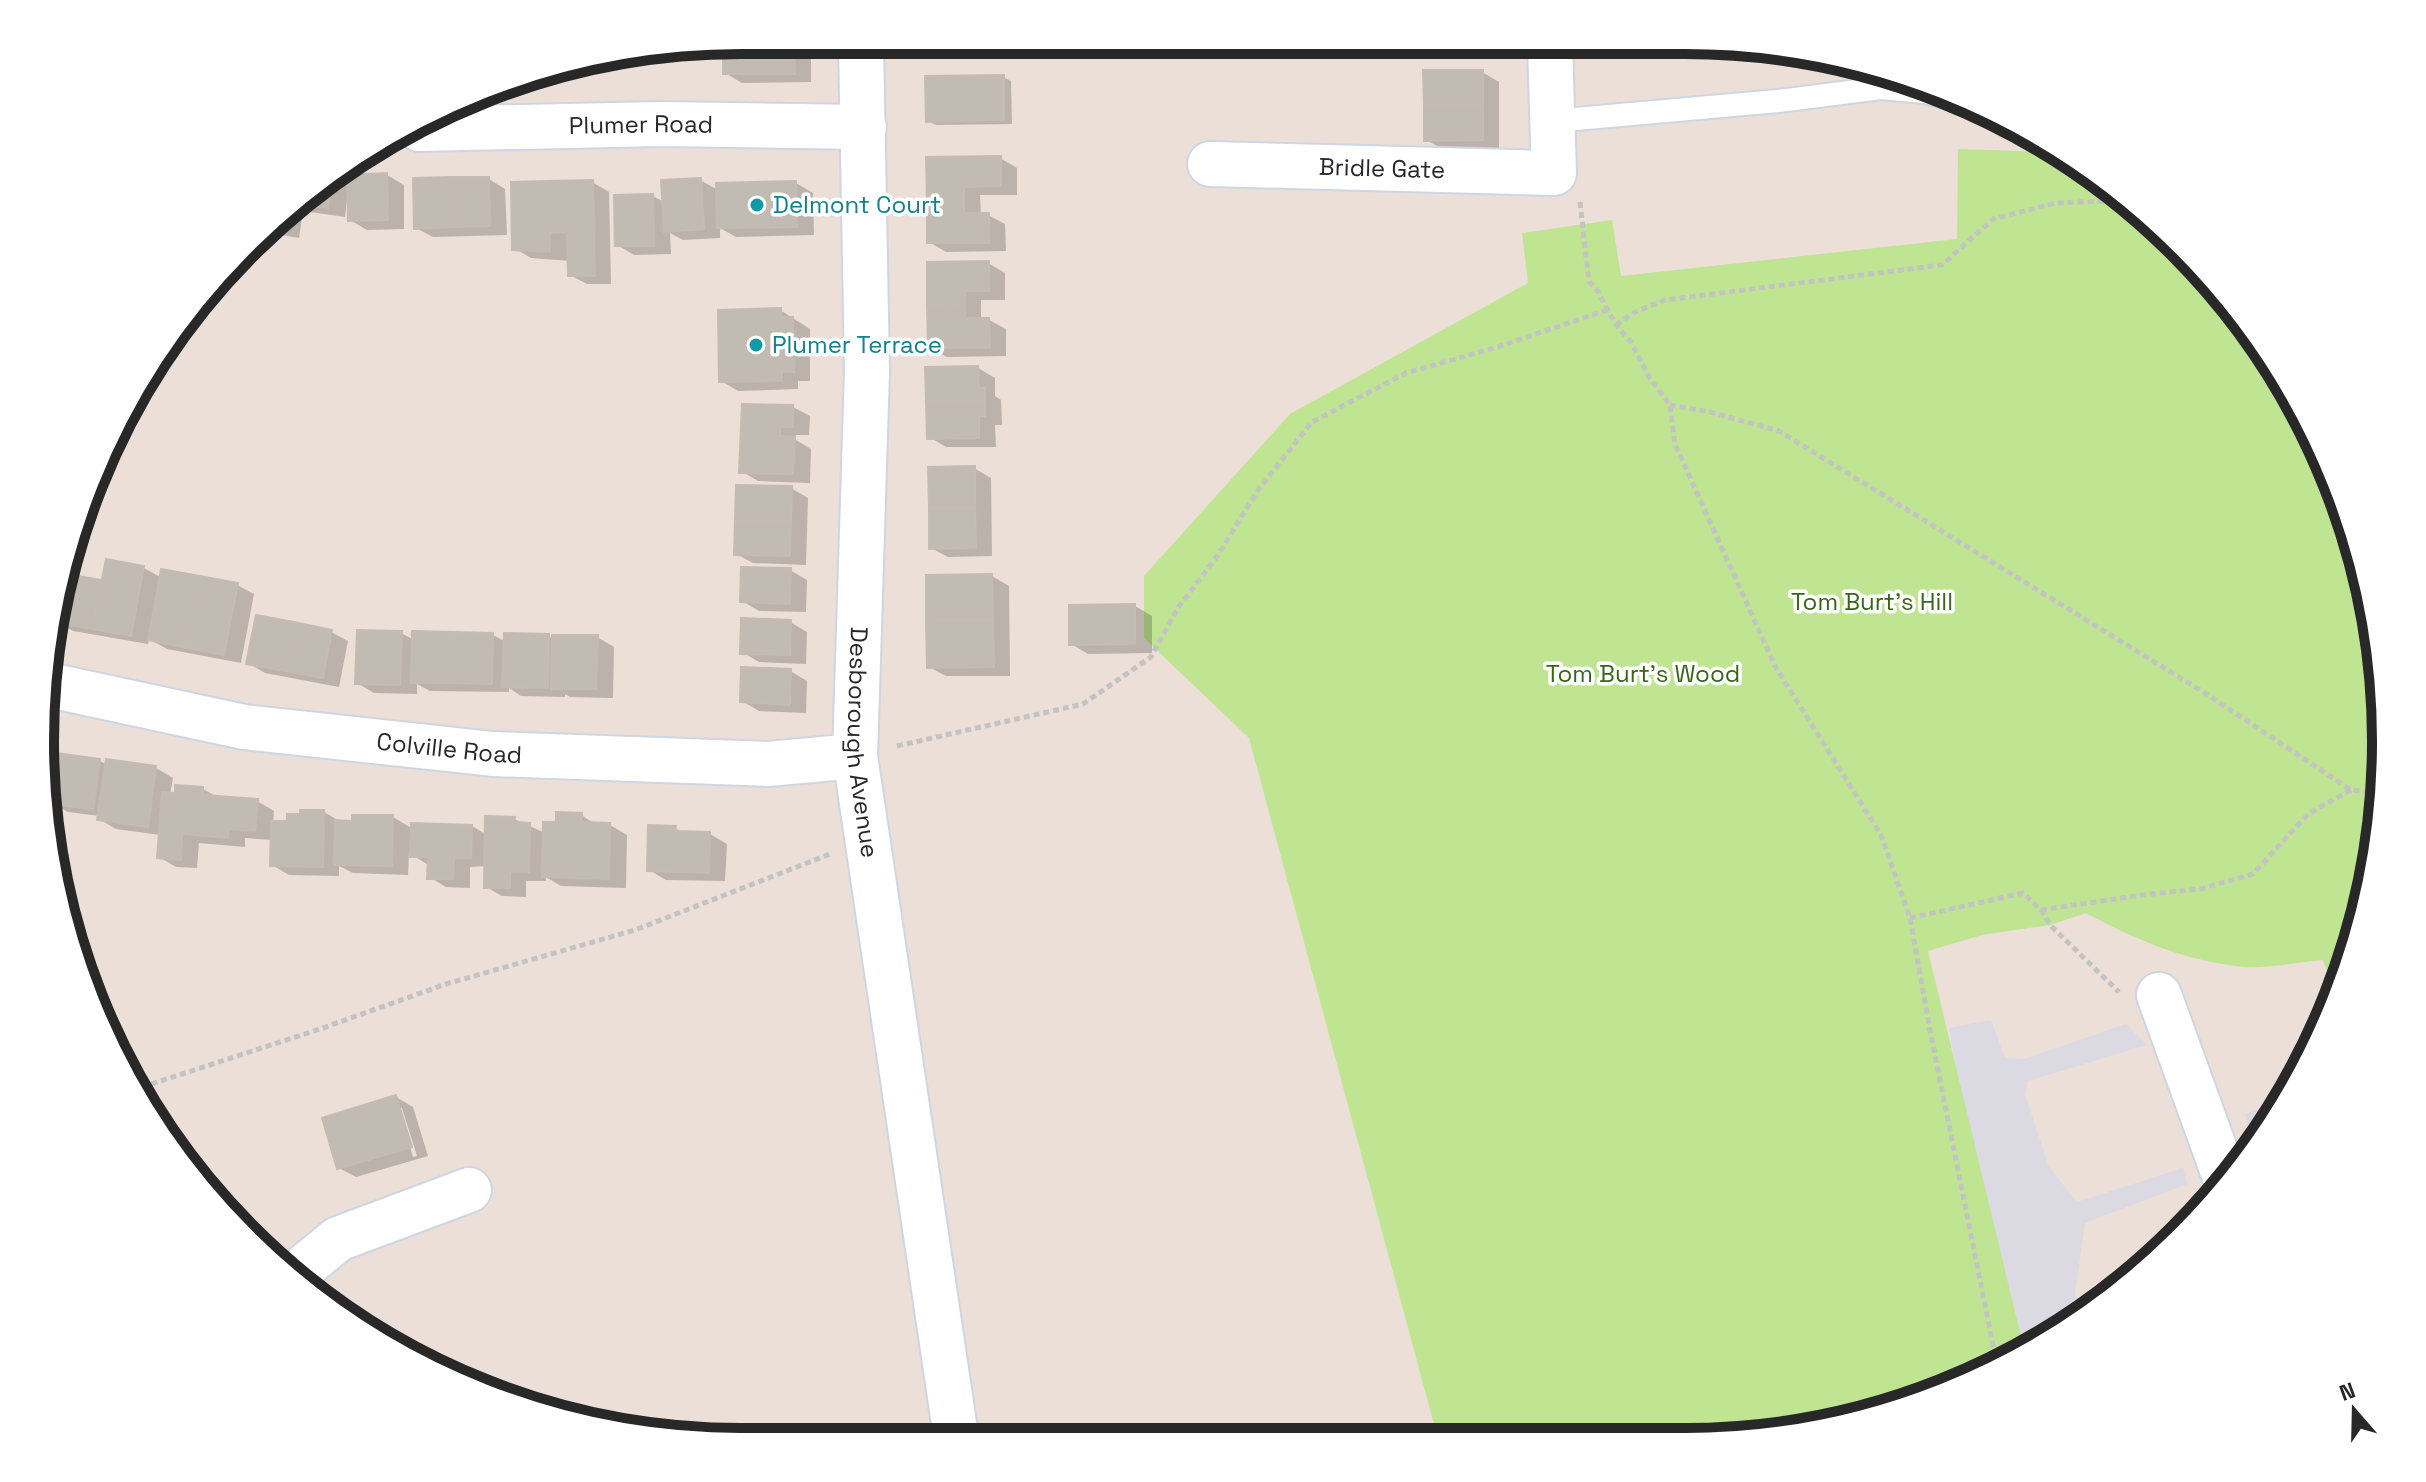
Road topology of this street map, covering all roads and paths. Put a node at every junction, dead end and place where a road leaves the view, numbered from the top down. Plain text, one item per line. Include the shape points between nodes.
1 (861, 54) edge
2 (1550, 54) edge
3 (1907, 90) edge
4 (1553, 121) junction
5 (864, 127) junction
6 (430, 129) edge
7 (1210, 164) dead end
8 (1554, 173) junction
9 (2109, 201) edge
10 (1607, 310) junction
11 (1616, 325) junction
12 (1670, 405) junction
13 (56, 687) edge
14 (855, 756) junction
15 (2351, 790) junction
16 (2370, 792) edge
17 (867, 840) junction
18 (2041, 910) junction
19 (1910, 918) junction
20 (2159, 995) joint
21 (147, 1085) edge
22 (2222, 1169) edge
23 (469, 1190) dead end
24 (302, 1269) edge
25 (1995, 1354) edge
26 (955, 1428) edge

1 - 5 street, Desborough Avenue
2 - 4 street
3 - 4 lane via 1881,88
4 - 8 street
5 - 6 street, Plumer Road
5 - 14 street, Desborough Avenue via 867,371
7 - 8 street, Bridle Gate
8 - 10 path via 1578,177 1589,282
9 - 11 path via 2055,203 1993,219 1942,265 1665,300
10 - 11 path
10 - 14 path via 1406,373 1312,422 1258,490 1177,609 1151,657 1083,704
11 - 12 path
12 - 15 path via 1779,431 2205,693
12 - 19 path via 1675,444 1775,666 1881,835
13 - 14 street, Colville Road via 244,727 493,754 768,764
14 - 17 street, Desborough Avenue
15 - 16 path
15 - 18 path via 2308,814 2253,874 2200,889
17 - 21 path via 635,930 446,984
17 - 26 street, Desborough Avenue
18 - 19 path via 2023,893
18 - 20 path via 2117,992
19 - 25 path
20 - 22 street
23 - 24 street via 338,1239

